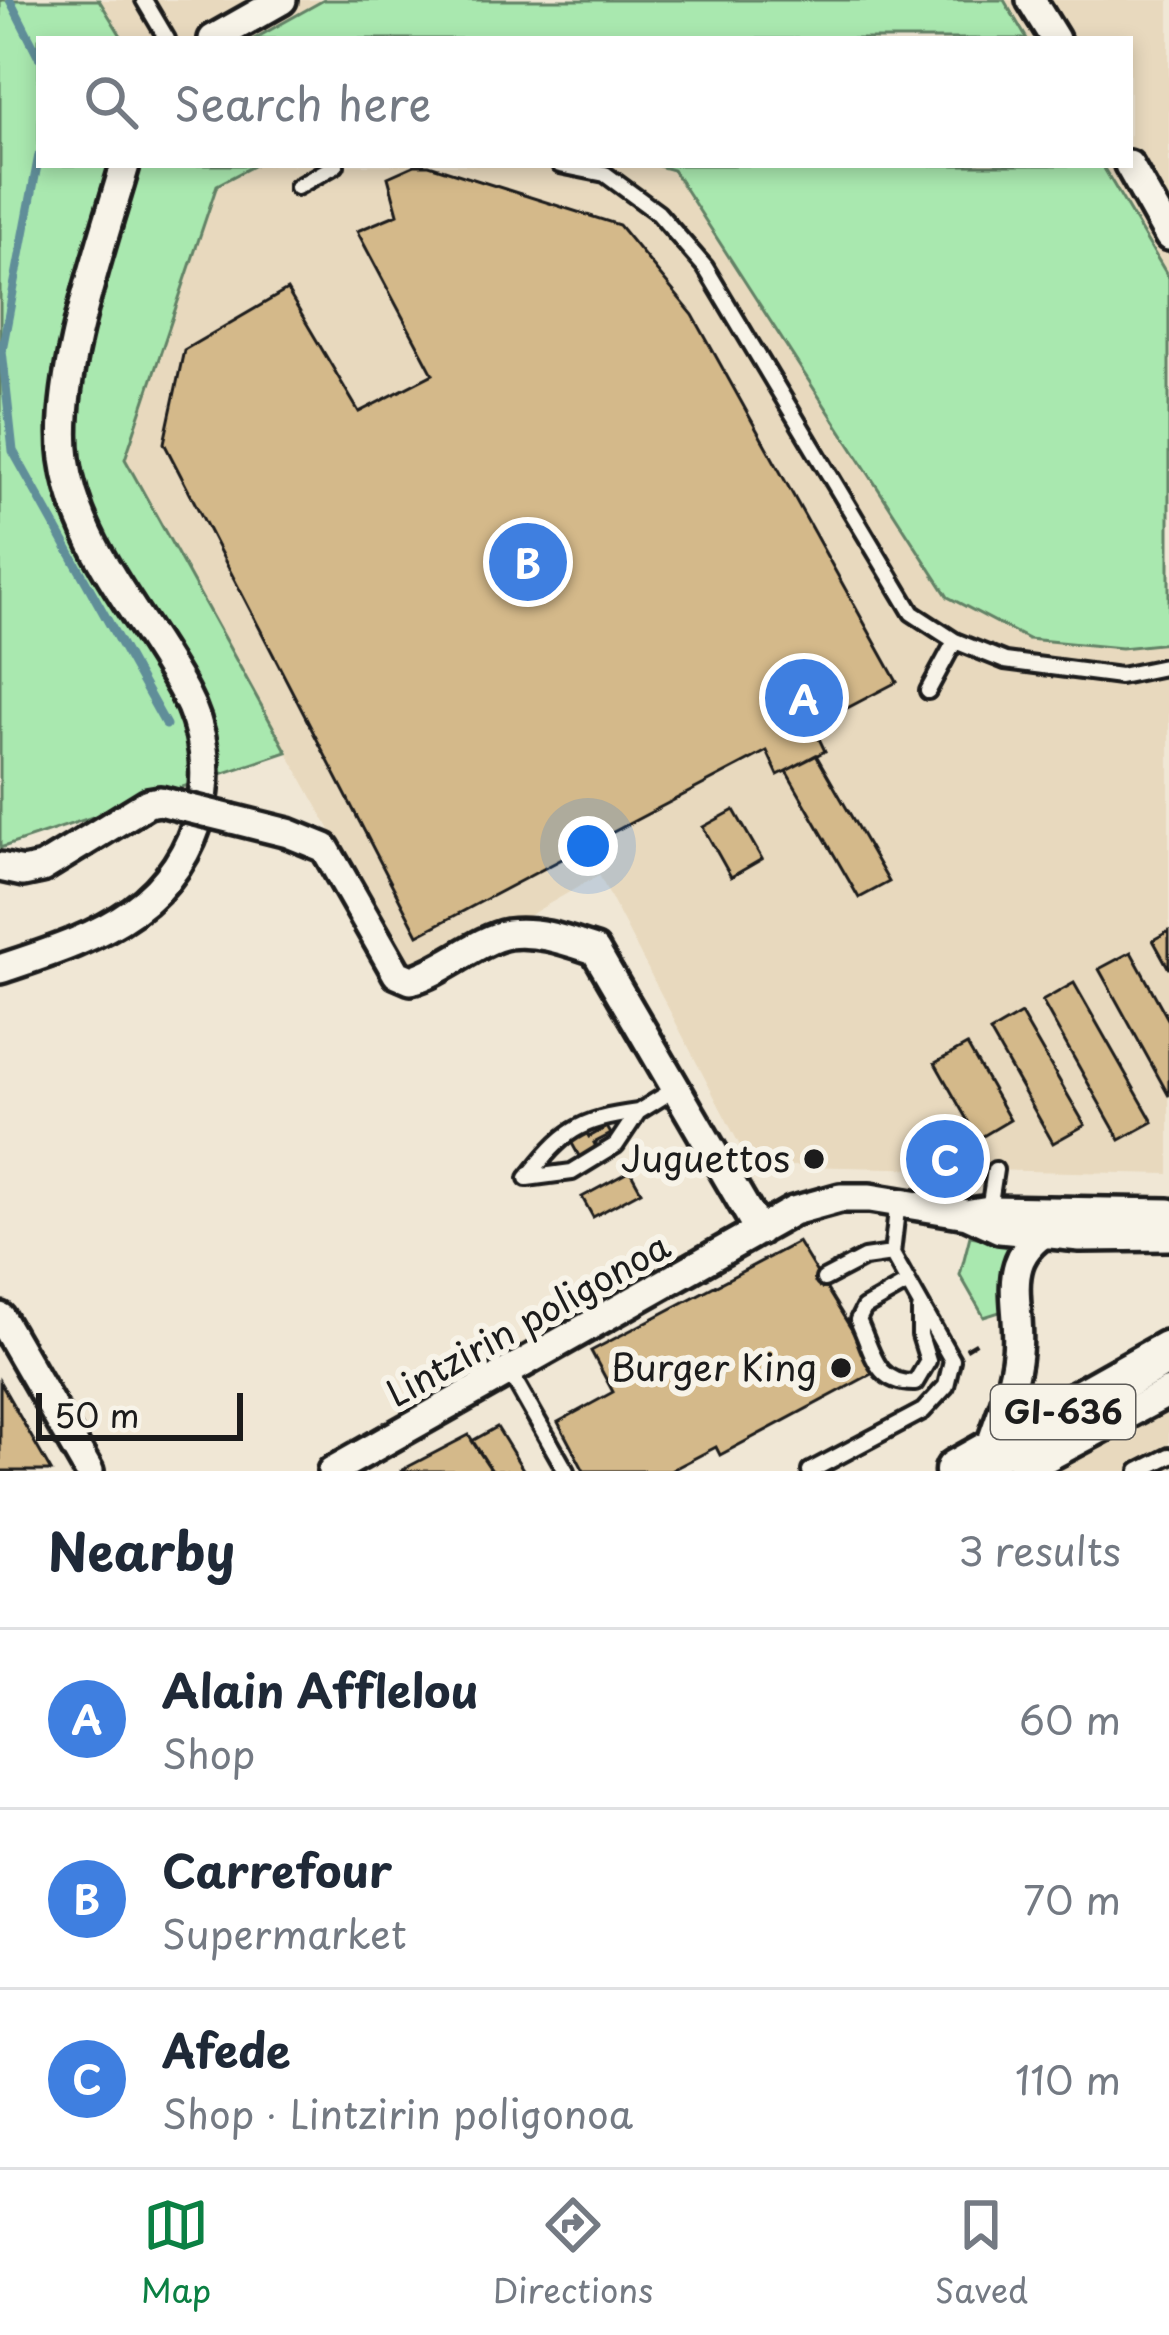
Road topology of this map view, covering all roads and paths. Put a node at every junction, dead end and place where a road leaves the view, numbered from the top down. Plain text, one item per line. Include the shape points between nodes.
1 (144, 0) edge
2 (282, 0) edge
3 (1031, 0) edge
4 (165, 36) edge
5 (218, 36) edge
6 (1053, 36) edge
7 (124, 168) edge
8 (331, 168) edge
9 (575, 168) edge
10 (1131, 168) edge
11 (297, 187) dead end
12 (1169, 236) edge
13 (956, 641) junction
14 (1169, 666) edge
15 (928, 691) dead end
16 (0, 867) edge
17 (0, 969) edge
18 (675, 1089) junction
19 (638, 1112) junction
20 (995, 1170) dead end
21 (898, 1202) junction
22 (978, 1212) junction
23 (1169, 1213) edge
24 (1169, 1224) edge
25 (759, 1231) junction
26 (1042, 1233) junction
27 (1169, 1236) edge
28 (892, 1254) junction
29 (824, 1279) dead end
30 (908, 1283) junction
31 (920, 1305) junction
32 (0, 1317) edge
33 (1169, 1352) edge
34 (510, 1372) junction
35 (1169, 1392) edge
36 (1169, 1456) edge
37 (989, 1465) edge
38 (89, 1471) edge
39 (332, 1471) edge
40 (566, 1471) edge
41 (810, 1471) edge
42 (1139, 1471) edge

1 - 4 lane
2 - 5 street
3 - 6 street
7 - 17 street via 68,381 64,457 96,552 185,694 200,732 207,790 199,828 135,910 64,948
8 - 11 lane
9 - 13 lane via 604,174 658,213 705,267 912,614
10 - 12 street
13 - 14 lane via 1005,661 1077,671 1120,676
13 - 15 lane
16 - 18 street, bridge via 43,868 160,801 288,833 325,848 397,974 411,980 506,934 549,935 595,950
18 - 19 lane
18 - 25 street
19 - 19 lane via 599,1117 560,1137 527,1178 572,1172 616,1145
20 - 22 lane
21 - 22 street, Lintzirin poligonoa
21 - 25 street, Lintzirin poligonoa via 840,1198
21 - 28 lane
22 - 23 street, Lintzirin poligonoa
22 - 26 street, Lintzirin poligonoa via 1000,1229
24 - 26 street, Lintzirin poligonoa via 1059,1225
25 - 34 street, Lintzirin poligonoa
26 - 27 street, Lintzirin poligonoa
26 - 37 street via 1014,1279 1018,1349
28 - 29 lane
28 - 30 lane
30 - 31 lane
30 - 31 lane via 864,1308 858,1320 896,1384 915,1383 928,1361
31 - 41 lane via 952,1360 946,1386 923,1411
32 - 38 street
33 - 37 main road, GI-636
34 - 39 street, Lintzirin poligonoa
34 - 40 lane
35 - 37 street
36 - 42 lane

